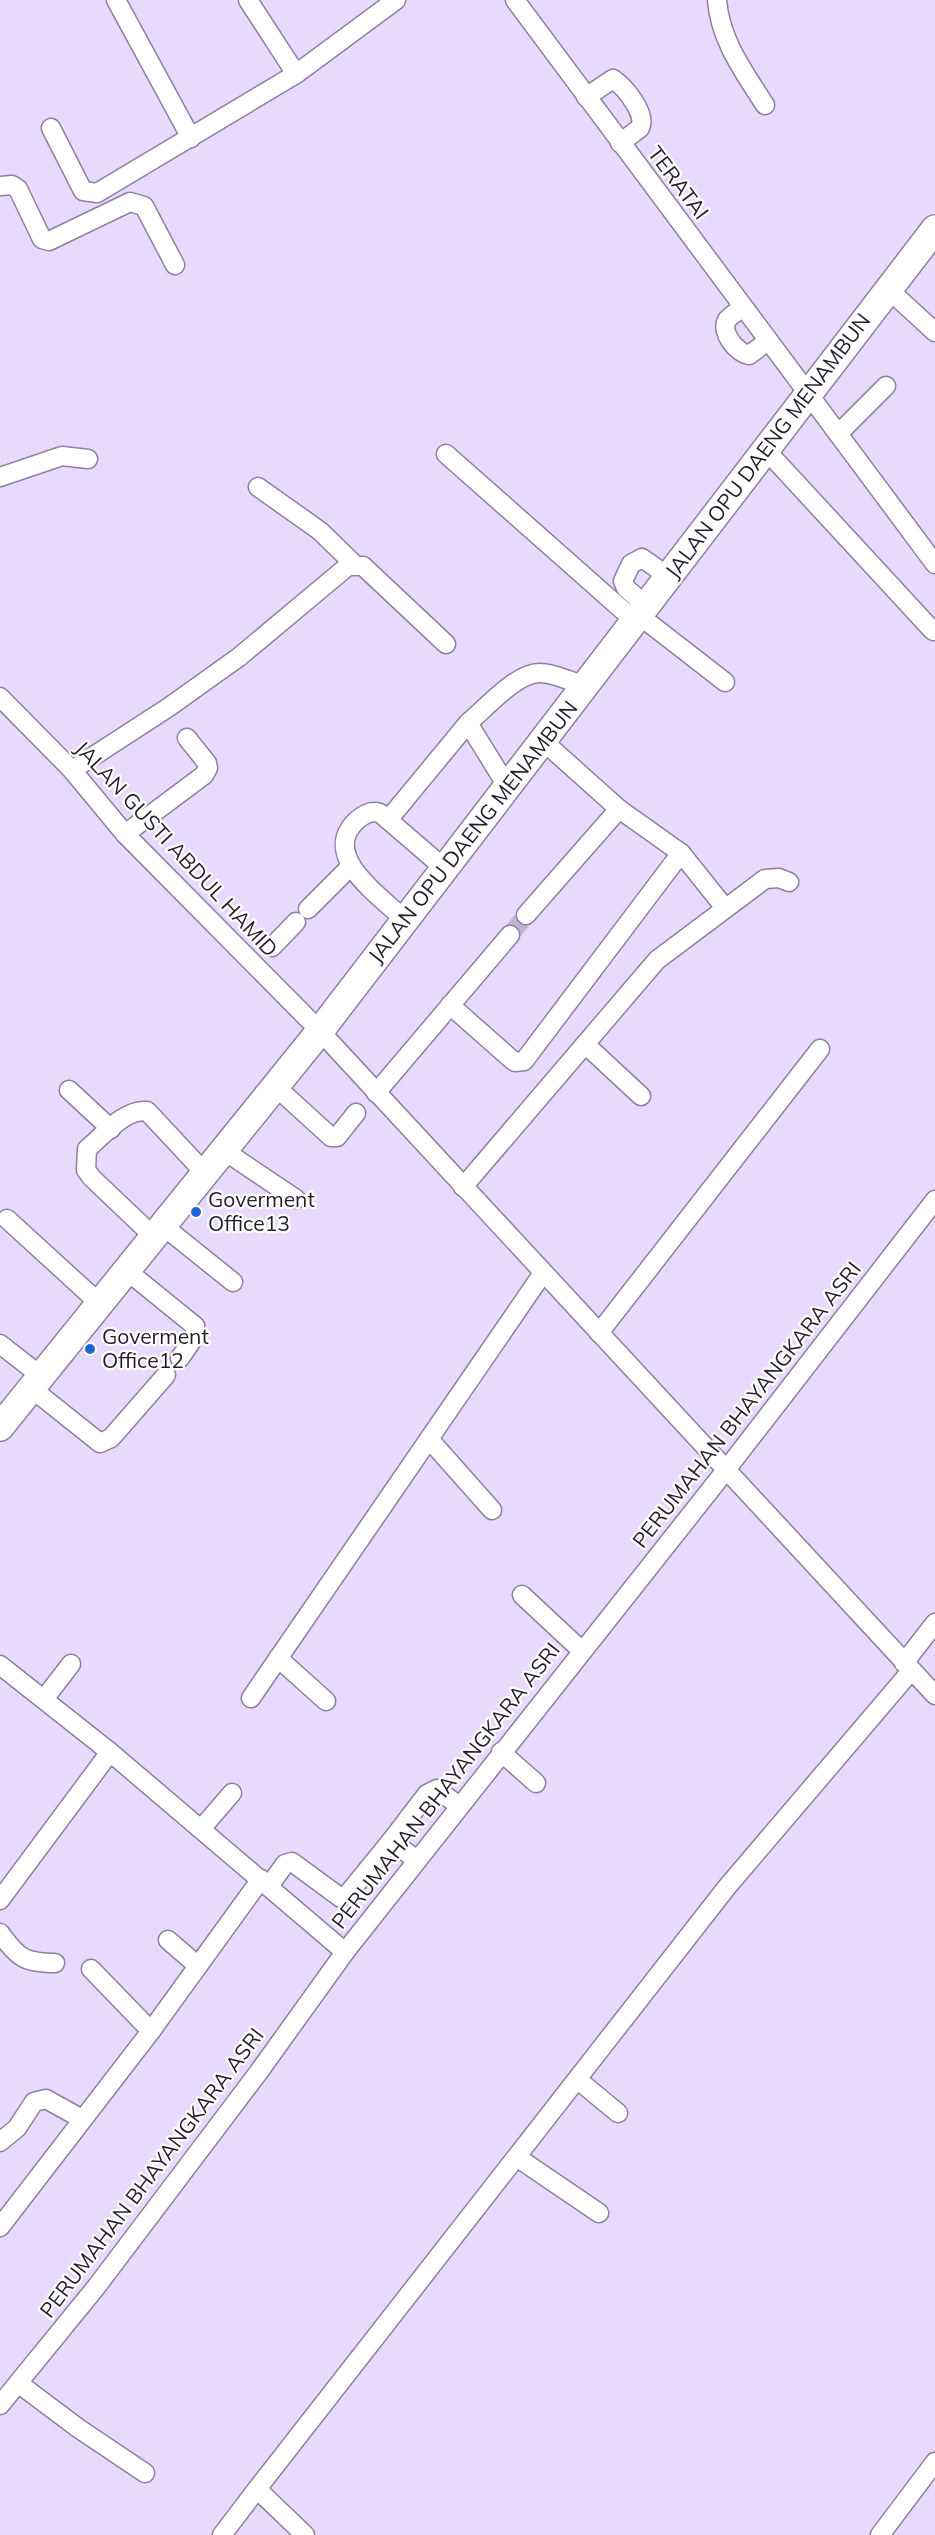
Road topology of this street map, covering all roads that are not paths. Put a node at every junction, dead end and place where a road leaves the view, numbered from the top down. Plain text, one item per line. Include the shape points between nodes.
1 (116, 0) edge
2 (248, 0) edge
3 (396, 0) edge
4 (514, 0) edge
5 (717, 0) edge
6 (296, 74) junction
7 (586, 97) junction
8 (765, 105) dead end
9 (51, 128) dead end
10 (191, 138) junction
11 (620, 143) junction
12 (0, 186) edge
13 (935, 229) edge
14 (175, 265) dead end
15 (888, 289) junction
16 (743, 307) junction
17 (935, 332) edge
18 (768, 341) junction
19 (886, 386) dead end
20 (807, 393) junction
21 (838, 434) junction
22 (765, 449) junction
23 (446, 454) dead end
24 (87, 459) dead end
25 (0, 477) edge
26 (258, 487) dead end
27 (354, 564) junction
28 (935, 564) edge
29 (669, 578) junction
30 (641, 615) junction
31 (933, 630) dead end
32 (446, 644) dead end
33 (724, 682) dead end
34 (585, 686) junction
35 (0, 697) edge
36 (468, 723) junction
37 (187, 738) dead end
38 (543, 741) junction
39 (72, 770) junction
40 (507, 786) junction
41 (619, 809) junction
42 (388, 820) junction
43 (125, 834) junction
44 (681, 853) junction
45 (351, 866) junction
46 (444, 868) junction
47 (789, 882) dead end
48 (725, 908) junction
49 (526, 915) tunnel mouth
50 (404, 919) junction
51 (510, 935) tunnel mouth
52 (272, 947) dead end
53 (450, 1005) junction
54 (320, 1031) junction
55 (585, 1044) junction
56 (820, 1049) dead end
57 (274, 1086) junction
58 (69, 1089) dead end
59 (376, 1093) junction
60 (641, 1096) dead end
61 (356, 1113) dead end
62 (111, 1129) junction
63 (223, 1150) junction
64 (204, 1172) junction
65 (463, 1187) junction
66 (296, 1199) dead end
67 (935, 1200) edge
68 (7, 1219) dead end
69 (158, 1230) junction
70 (126, 1270) junction
71 (543, 1274) junction
72 (233, 1282) dead end
73 (99, 1303) junction
74 (599, 1334) junction
75 (0, 1344) edge
76 (180, 1358) dead end
77 (166, 1375) dead end
78 (36, 1382) junction
79 (0, 1427) edge
80 (429, 1440) junction
81 (726, 1470) junction
82 (492, 1510) dead end
83 (522, 1595) dead end
84 (935, 1623) edge
85 (582, 1651) junction
86 (278, 1658) junction
87 (71, 1664) dead end
88 (0, 1665) edge
89 (908, 1667) junction
90 (935, 1695) edge
91 (250, 1698) dead end
92 (44, 1699) junction
93 (326, 1701) dead end
94 (110, 1752) junction
95 (501, 1752) junction
96 (536, 1783) dead end
97 (232, 1793) dead end
98 (459, 1806) junction
99 (201, 1829) junction
100 (391, 1840) junction
101 (417, 1860) junction
102 (265, 1882) junction
103 (0, 1900) edge
104 (0, 1933) edge
105 (168, 1940) dead end
106 (345, 1952) junction
107 (55, 1963) dead end
108 (198, 1966) junction
109 (91, 1969) dead end
110 (151, 2031) junction
111 (578, 2080) junction
112 (618, 2114) dead end
113 (82, 2119) junction
114 (0, 2142) edge
115 (518, 2158) junction
116 (600, 2213) dead end
117 (0, 2227) edge
118 (18, 2383) junction
119 (2, 2400) edge
120 (935, 2462) edge
121 (145, 2473) dead end
122 (257, 2489) junction
123 (222, 2535) edge
124 (305, 2535) edge
125 (880, 2535) edge

1 - 10 street
2 - 6 street
3 - 6 street
4 - 7 street, TERATAI
5 - 8 street via 723,32 732,52
6 - 10 street
7 - 11 street, TERATAI
7 - 11 street via 613,79 639,111 640,128
9 - 10 street via 83,191 89,194 108,189
11 - 16 street, TERATAI
12 - 14 street via 18,189 45,241 130,202 137,203 144,207
13 - 15 highway, JALAN OPU DAENG MENAMBUN
15 - 17 street
15 - 20 highway, JALAN OPU DAENG MENAMBUN
16 - 18 street, TERATAI
16 - 18 street via 727,320 734,346 748,355
18 - 20 street, TERATAI
19 - 21 street
20 - 21 street, TERATAI
20 - 22 highway, JALAN OPU DAENG MENAMBUN
21 - 28 street, TERATAI
22 - 29 highway, JALAN OPU DAENG MENAMBUN
22 - 31 street
23 - 30 street
24 - 25 street via 62,456
26 - 27 street via 320,531
27 - 32 street via 363,566
27 - 39 street via 342,569 230,663
29 - 30 highway, JALAN OPU DAENG MENAMBUN
29 - 30 street via 642,558 632,564 623,581
30 - 33 street
30 - 34 highway, JALAN OPU DAENG MENAMBUN
34 - 36 street via 541,673 531,674 518,680
34 - 38 highway, JALAN OPU DAENG MENAMBUN
35 - 39 street, JALAN GUSTI ABDUL HAMID
36 - 40 street
36 - 42 street
37 - 43 street via 207,763 204,775
38 - 40 highway, JALAN OPU DAENG MENAMBUN
38 - 41 street
39 - 43 street, JALAN GUSTI ABDUL HAMID
40 - 46 highway, JALAN OPU DAENG MENAMBUN
41 - 44 street
41 - 49 street
42 - 45 street via 373,811 352,826 345,838
42 - 46 street
43 - 54 street, JALAN GUSTI ABDUL HAMID
44 - 48 street
44 - 53 street via 524,1062 511,1059
45 - 50 street
45 - 52 street
46 - 50 highway, JALAN OPU DAENG MENAMBUN
47 - 48 street via 765,879
48 - 55 street via 657,960
50 - 54 highway, JALAN OPU DAENG MENAMBUN
51 - 53 street
53 - 59 street
54 - 57 highway, JALAN OPU DAENG MENAMBUN
54 - 59 street, JALAN GUSTI ABDUL HAMID
55 - 60 street
55 - 65 street
56 - 74 street
57 - 61 street via 331,1137 337,1137
57 - 63 highway, JALAN OPU DAENG MENAMBUN
58 - 62 street
59 - 65 street, JALAN GUSTI ABDUL HAMID
62 - 64 street via 128,1114 147,1111
62 - 69 street via 87,1149 86,1170
63 - 64 highway, JALAN OPU DAENG MENAMBUN
63 - 66 street
64 - 69 highway, JALAN OPU DAENG MENAMBUN
65 - 71 street, JALAN GUSTI ABDUL HAMID
67 - 81 street, PERUMAHAN BHAYANGKARA ASRI
68 - 73 street
69 - 70 highway, JALAN OPU DAENG MENAMBUN
69 - 72 street
70 - 73 highway, JALAN OPU DAENG MENAMBUN
70 - 76 street via 195,1326 195,1336
71 - 74 street, JALAN GUSTI ABDUL HAMID
71 - 80 street
73 - 78 highway, JALAN OPU DAENG MENAMBUN
74 - 81 street, JALAN GUSTI ABDUL HAMID
75 - 78 street
77 - 78 street via 111,1438 100,1443
78 - 79 highway, JALAN OPU DAENG MENAMBUN
80 - 82 street
80 - 86 street
81 - 85 street, PERUMAHAN BHAYANGKARA ASRI
81 - 89 street, JALAN GUSTI ABDUL HAMID
83 - 85 street
84 - 89 street
85 - 95 street, PERUMAHAN BHAYANGKARA ASRI
86 - 91 street
86 - 93 street
87 - 92 street
88 - 92 street
89 - 90 street, JALAN GUSTI ABDUL HAMID
89 - 111 street via 727,1887
92 - 94 street
94 - 99 street
94 - 103 street
95 - 96 street
95 - 98 street, PERUMAHAN BHAYANGKARA ASRI
97 - 99 street
98 - 100 street via 443,1792 432,1790
98 - 101 street, PERUMAHAN BHAYANGKARA ASRI
99 - 102 street
100 - 101 street
100 - 102 street via 341,1898 292,1862
101 - 106 street, PERUMAHAN BHAYANGKARA ASRI
102 - 106 street
102 - 108 street
104 - 107 street via 21,1958 31,1963
105 - 108 street
106 - 118 street, PERUMAHAN BHAYANGKARA ASRI via 139,2230
108 - 110 street
109 - 110 street
110 - 113 street
111 - 112 street
111 - 115 street
113 - 114 street via 46,2099 34,2102 17,2128
113 - 117 street
115 - 116 street
115 - 122 street
118 - 119 street, PERUMAHAN BHAYANGKARA ASRI
118 - 121 street
120 - 125 street
122 - 123 street
122 - 124 street

